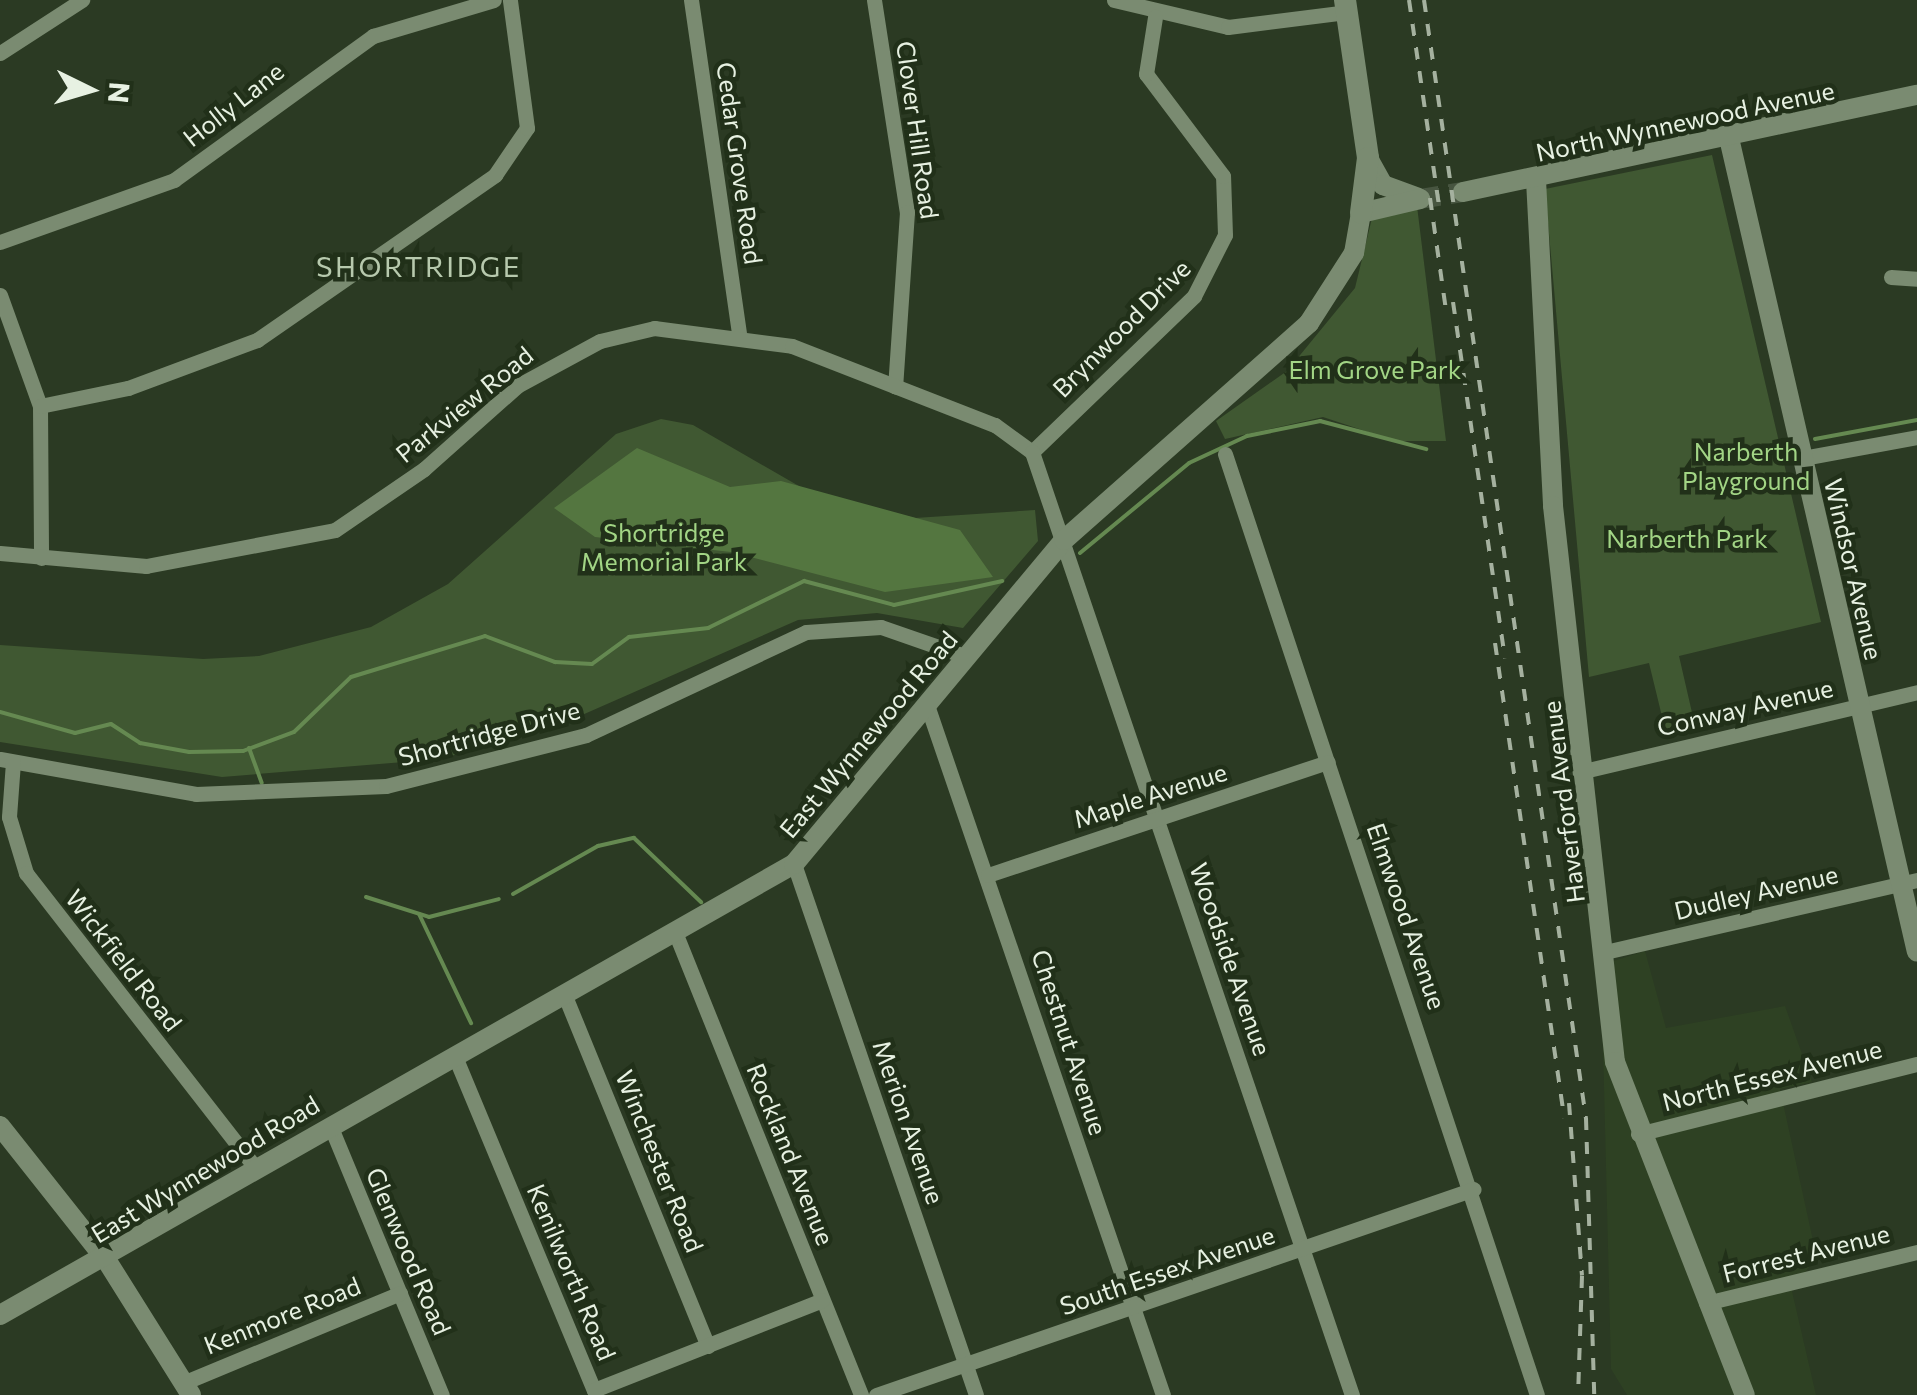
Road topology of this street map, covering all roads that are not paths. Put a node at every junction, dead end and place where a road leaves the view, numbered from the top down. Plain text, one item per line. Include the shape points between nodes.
1 (82, 0) edge
2 (494, 0) edge
3 (510, 0) edge
4 (692, 0) edge
5 (874, 0) edge
6 (1114, 0) edge
7 (1345, 6) edge
8 (1156, 17) junction
9 (0, 53) edge
10 (1917, 94) edge
11 (1728, 138) junction
12 (1368, 158) junction
13 (1536, 180) junction
14 (1463, 192) tunnel mouth
15 (1360, 212) junction
16 (0, 242) edge
17 (1891, 277) dead end
18 (1917, 278) edge
19 (0, 295) edge
20 (739, 333) junction
21 (895, 387) junction
22 (40, 406) junction
23 (1917, 438) edge
24 (1032, 452) junction
25 (1225, 454) dead end
26 (1804, 458) junction
27 (1064, 540) junction
28 (0, 552) edge
29 (41, 558) junction
30 (967, 657) junction
31 (1917, 692) edge
32 (927, 706) junction
33 (1858, 706) junction
34 (6, 760) edge
35 (1328, 762) junction
36 (1584, 770) junction
37 (1156, 819) junction
38 (794, 864) junction
39 (988, 875) junction
40 (1909, 882) edge
41 (675, 932) junction
42 (1606, 952) junction
43 (1917, 952) edge
44 (565, 996) junction
45 (456, 1059) junction
46 (1917, 1064) edge
47 (330, 1125) junction
48 (0, 1126) edge
49 (1638, 1134) junction
50 (256, 1167) junction
51 (1474, 1190) junction
52 (1304, 1250) junction
53 (1917, 1252) edge
54 (107, 1262) junction
55 (400, 1293) junction
56 (822, 1300) junction
57 (1706, 1303) junction
58 (1132, 1308) junction
59 (0, 1315) edge
60 (708, 1346) junction
61 (965, 1364) junction
62 (187, 1389) edge
63 (442, 1395) edge
64 (861, 1395) edge
65 (876, 1395) edge
66 (976, 1395) edge
67 (1163, 1395) edge
68 (1352, 1395) edge
69 (1537, 1395) edge
70 (1745, 1395) edge

1 - 9 street
2 - 16 street, Holly Lane via 373,36 174,180
3 - 22 street via 526,128 495,175 257,340 128,388
4 - 20 street, Cedar Grove Road
5 - 21 street, Clover Hill Road via 907,212
6 - 8 street
7 - 8 street via 1228,28
7 - 12 main road, East Wynnewood Road
8 - 24 street, Brynwood Drive via 1146,74 1223,176 1225,235 1194,296
10 - 11 street, North Wynnewood Avenue
11 - 13 street, North Wynnewood Avenue
11 - 26 street, Windsor Avenue
12 - 15 main road, East Wynnewood Road
12 - 15 street via 1383,185 1420,199
13 - 14 street, North Wynnewood Avenue
13 - 36 street, Haverford Avenue via 1554,506
15 - 27 street, East Wynnewood Road via 1354,253 1309,323
17 - 18 street
19 - 22 street
20 - 21 street, Parkview Road
20 - 29 street, Parkview Road via 654,328 562,358 334,530 146,566
21 - 24 street, Parkview Road via 994,425
22 - 29 street
23 - 26 street
24 - 27 street
25 - 35 street, Elmwood Avenue
26 - 33 street, Windsor Avenue
27 - 30 street, East Wynnewood Road
27 - 37 street, Woodside Avenue
28 - 29 street, Parkview Road
30 - 32 street, East Wynnewood Road
30 - 34 street, Shortridge Drive via 881,627 806,632 586,734 386,786 196,794
31 - 33 street, Conway Avenue
32 - 38 street, East Wynnewood Road
32 - 39 street, Chestnut Avenue
33 - 36 street, Conway Avenue
33 - 40 street, Windsor Avenue
34 - 50 street, Wickfield Road via 8,817 26,873
35 - 37 street, Maple Avenue
35 - 51 street, Elmwood Avenue
36 - 42 street, Haverford Avenue
37 - 39 street, Maple Avenue
37 - 52 street, Woodside Avenue
38 - 41 street, East Wynnewood Road
38 - 61 street, Merion Avenue
39 - 58 street, Chestnut Avenue
40 - 42 street, Dudley Avenue
40 - 43 street, Windsor Avenue
41 - 44 street, East Wynnewood Road
41 - 56 street, Rockland Avenue
42 - 49 street, Haverford Avenue via 1615,1062
44 - 45 street, East Wynnewood Road
44 - 60 street, Winchester Road
45 - 47 street, East Wynnewood Road
45 - 60 street, Kenilworth Road via 594,1390
46 - 49 street, North Essex Avenue
47 - 50 street, East Wynnewood Road
47 - 55 street, Glenwood Road
48 - 54 street
49 - 57 street, Haverford Avenue
50 - 54 street, East Wynnewood Road
51 - 52 street, South Essex Avenue
51 - 69 street, Elmwood Avenue
52 - 58 street, South Essex Avenue
52 - 68 street, Woodside Avenue
53 - 57 street, Forrest Avenue
54 - 59 street, East Wynnewood Road
54 - 62 street
55 - 62 street, Kenmore Road
55 - 63 street, Glenwood Road
56 - 60 street, Kenilworth Road
56 - 64 street, Rockland Avenue
57 - 70 street, Haverford Avenue
58 - 61 street, South Essex Avenue
58 - 67 street, Chestnut Avenue
61 - 65 street, South Essex Avenue
61 - 66 street, Merion Avenue

